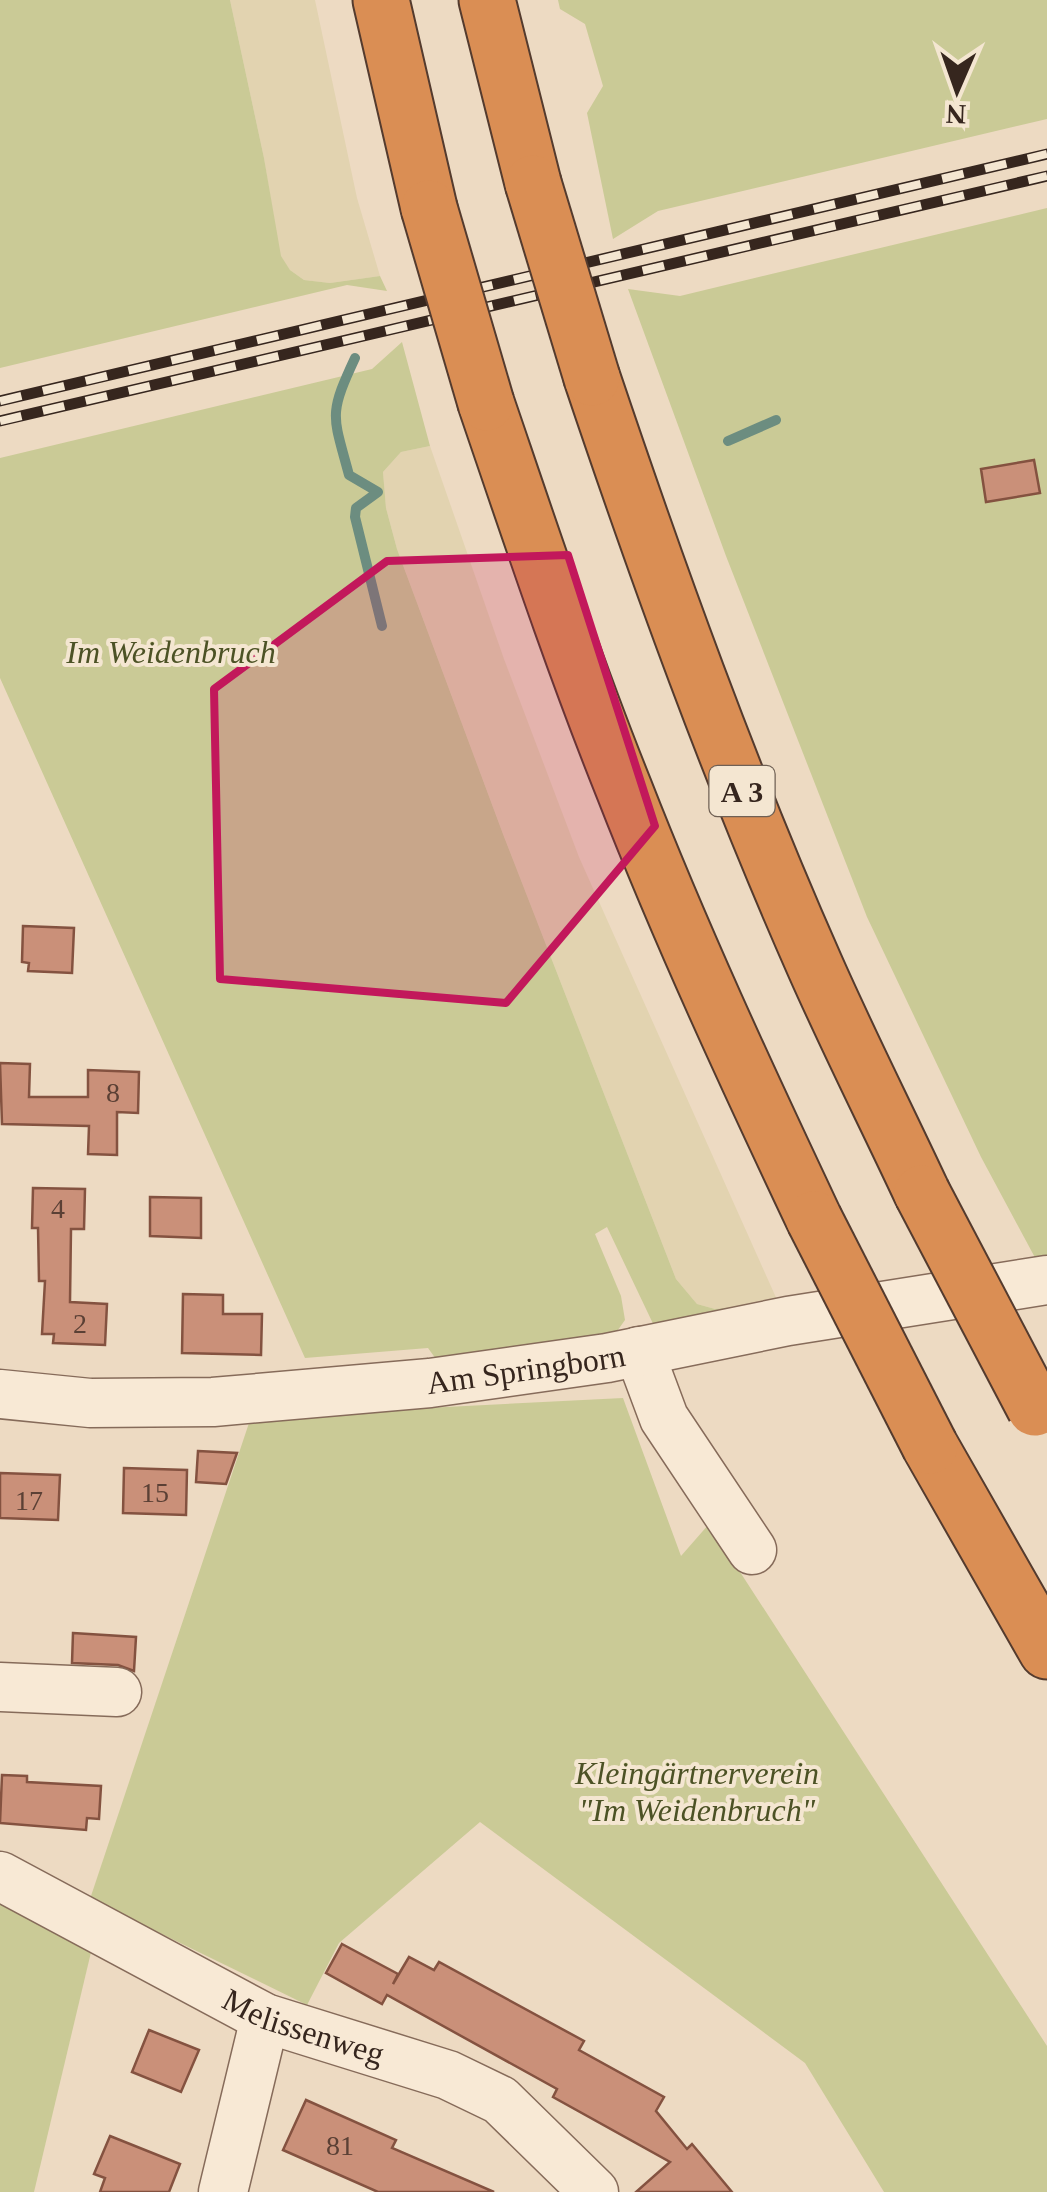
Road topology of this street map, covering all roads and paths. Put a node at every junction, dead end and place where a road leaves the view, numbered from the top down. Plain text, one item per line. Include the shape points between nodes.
1 (381, 0) edge
2 (487, 0) edge
3 (1047, 1280) edge
4 (640, 1351) junction
5 (0, 1394) edge
6 (1041, 1419) edge
7 (752, 1550) dead end
8 (1047, 1650) edge
9 (0, 1687) edge
10 (117, 1692) dead end
11 (0, 1876) edge
12 (265, 2018) junction
13 (224, 2192) edge
14 (594, 2192) edge

1 - 8 highway, bridge via 428,208 486,403 624,790 814,1219 930,1446
2 - 6 highway, A 3, bridge via 592,378 727,754 816,967 922,1193
3 - 4 street, Am Springborn
4 - 5 street, Am Springborn via 518,1372 278,1398 130,1403
4 - 7 street via 664,1418
9 - 10 street
11 - 12 street, Melissenweg
12 - 13 street
12 - 14 street, Melissenweg via 448,2075 500,2100

